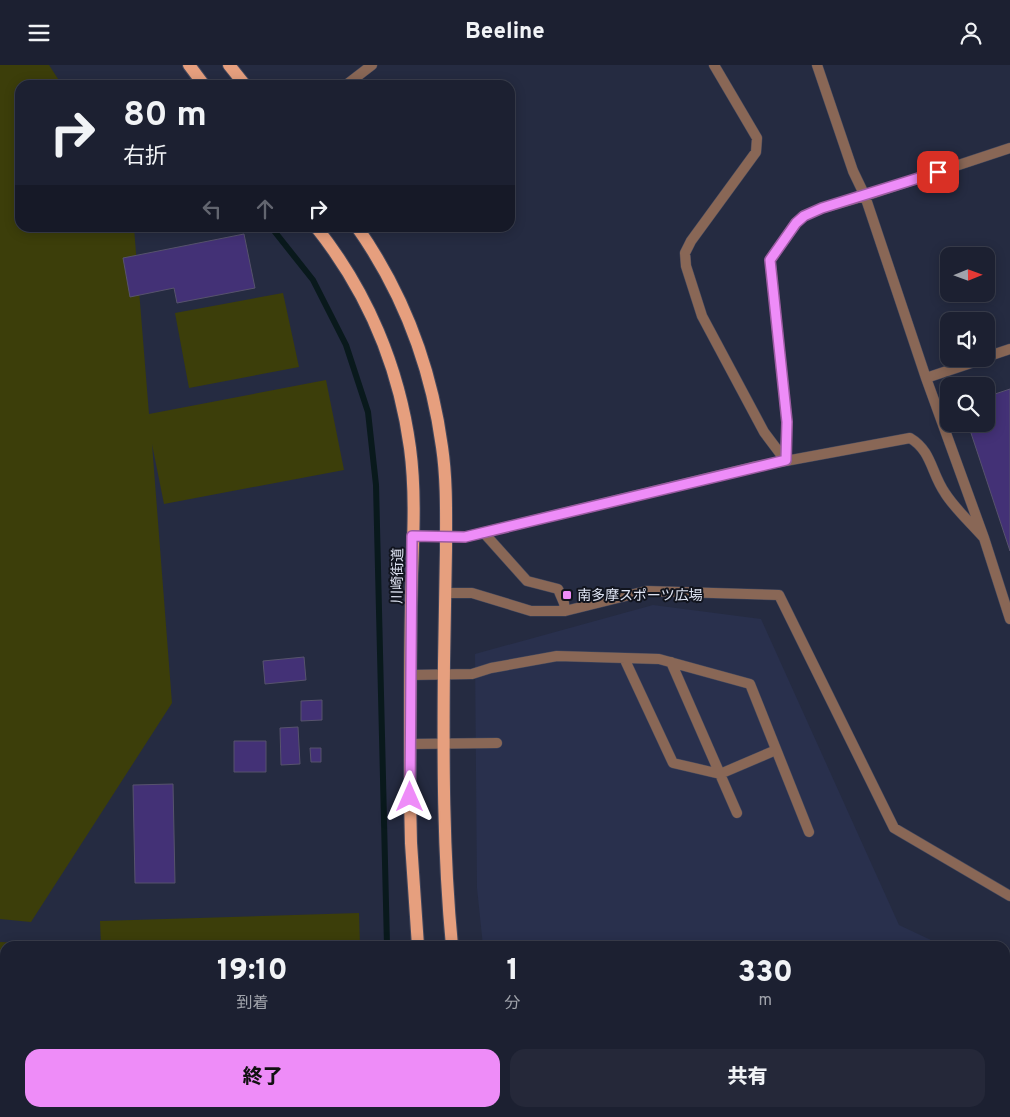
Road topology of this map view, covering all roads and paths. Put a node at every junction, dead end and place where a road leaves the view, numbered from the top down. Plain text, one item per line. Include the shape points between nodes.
1 (189, 65) edge
2 (229, 65) edge
3 (372, 65) edge
4 (714, 65) edge
5 (817, 65) edge
6 (200, 80) edge
7 (241, 80) edge
8 (352, 80) edge
9 (1010, 148) edge
10 (864, 196) junction
11 (320, 232) edge
12 (360, 232) edge
13 (1010, 349) edge
14 (995, 354) edge
15 (958, 367) edge
16 (926, 378) junction
17 (786, 460) junction
18 (484, 533) junction
19 (412, 536) junction
20 (446, 537) junction
21 (984, 538) junction
22 (445, 593) junction
23 (564, 611) junction
24 (1010, 619) edge
25 (624, 658) junction
26 (671, 662) junction
27 (444, 674) junction
28 (410, 675) junction
29 (444, 743) junction
30 (497, 743) dead end
31 (410, 744) junction
32 (776, 750) junction
33 (720, 774) junction
34 (737, 813) dead end
35 (810, 833) dead end
36 (1010, 896) edge
37 (418, 941) edge
38 (452, 941) edge

1 - 6 main road
2 - 7 main road
3 - 8 lane
4 - 17 lane via 757,138 756,152 691,241 685,253 686,266 702,316 764,432
5 - 10 lane
9 - 10 lane
10 - 16 lane
10 - 17 lane via 804,216 770,260 787,422
11 - 19 main road, 川崎街道 via 354,281 392,363 410,449
12 - 20 main road via 394,289 425,363 442,447
13 - 14 lane
15 - 16 lane
16 - 21 lane
17 - 18 lane
17 - 21 lane via 910,438 925,450 944,493
18 - 20 lane
18 - 23 lane via 527,581 558,589
19 - 20 lane
19 - 28 main road, 川崎街道
20 - 22 main road
21 - 24 lane
22 - 23 lane via 472,593 531,611
22 - 27 main road
23 - 36 lane via 646,591 779,595 894,828
25 - 26 lane
25 - 27 lane via 557,656 472,674
25 - 33 lane via 674,763
26 - 32 lane via 750,684
26 - 33 lane
27 - 28 lane
27 - 29 main road
28 - 31 main road, 川崎街道
29 - 30 lane
29 - 31 lane
29 - 38 main road via 443,811
31 - 37 main road, 川崎街道 via 411,843
32 - 33 lane
32 - 35 lane
33 - 34 lane

